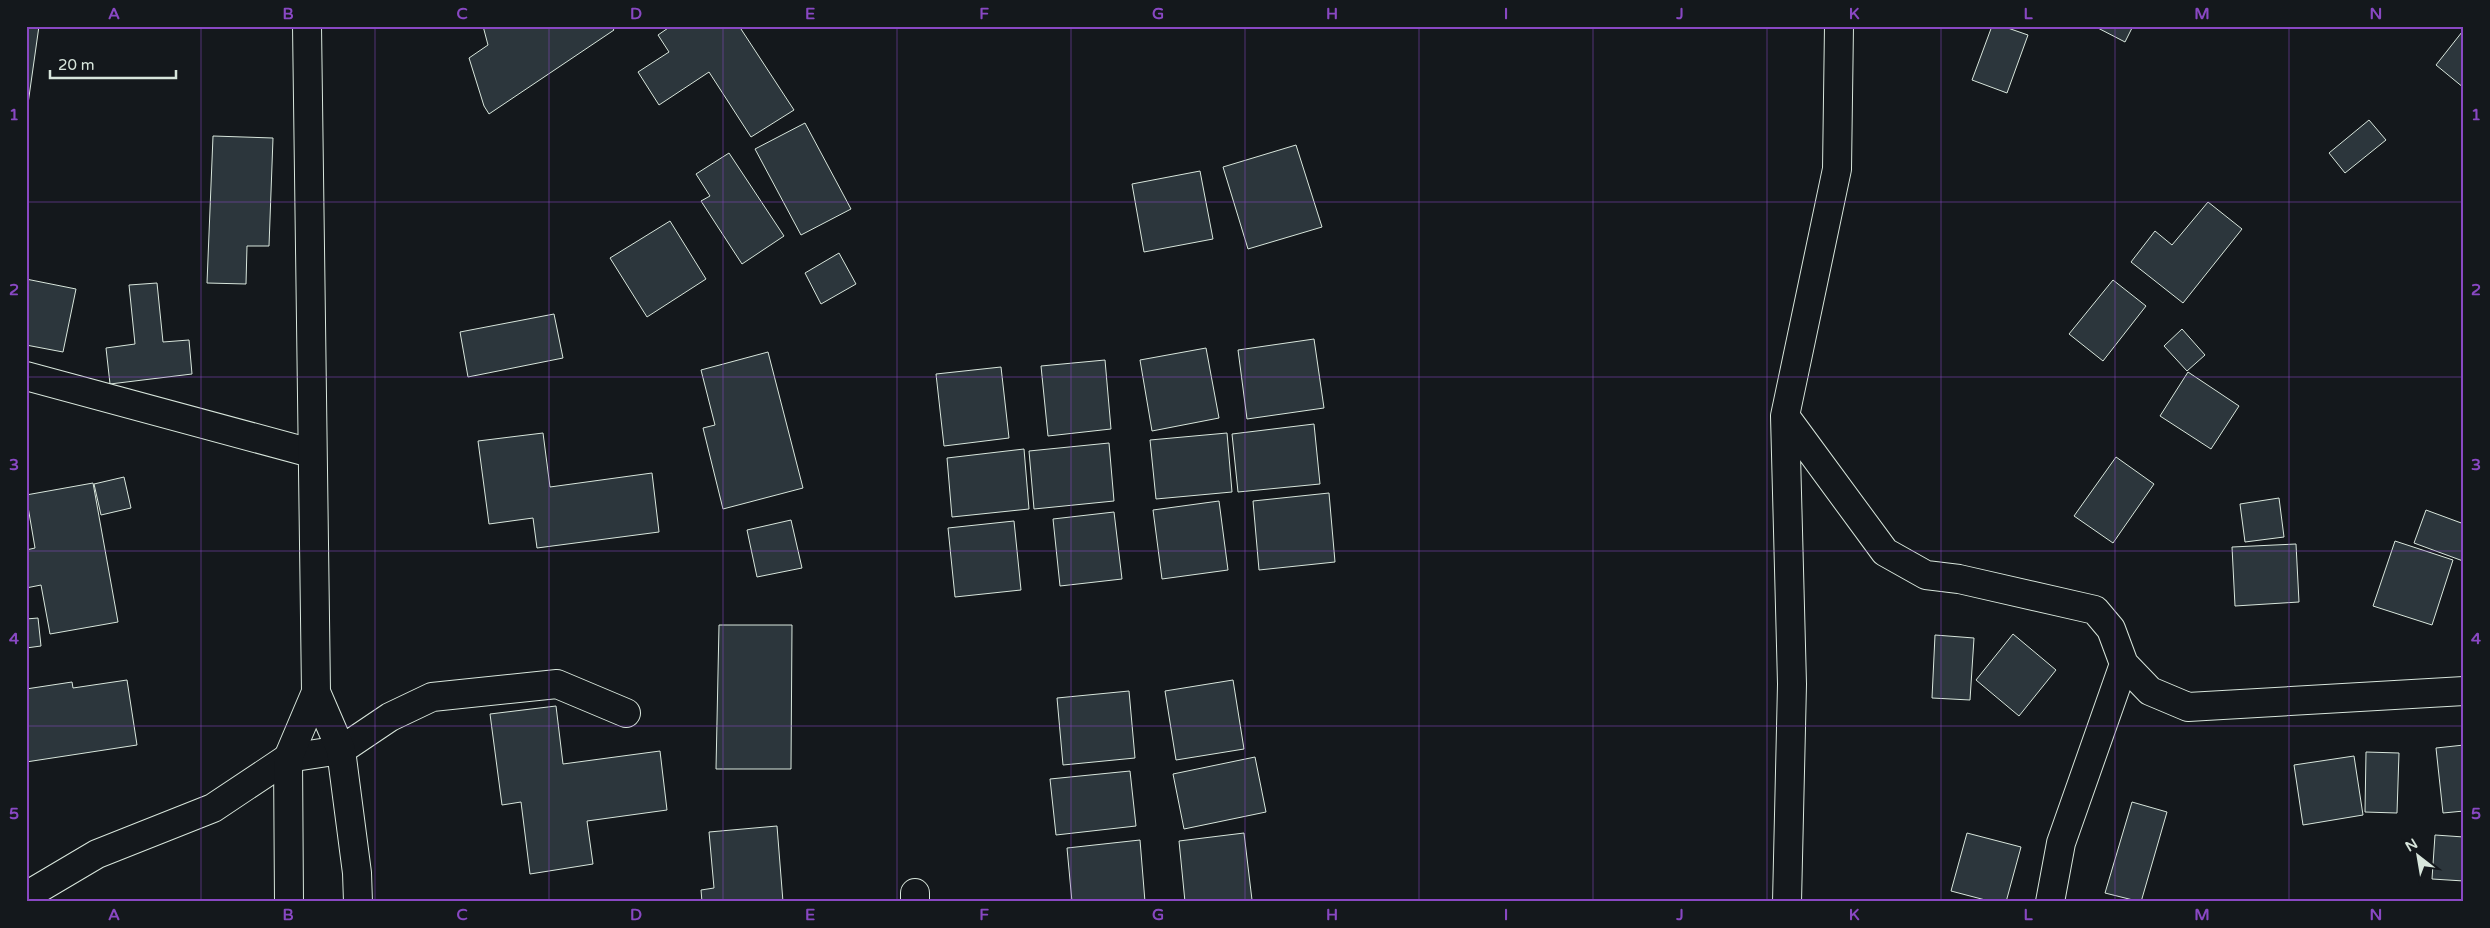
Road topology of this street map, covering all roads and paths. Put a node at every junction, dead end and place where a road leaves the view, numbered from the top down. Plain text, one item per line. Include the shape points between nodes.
1 (307, 26) edge
2 (1839, 26) edge
3 (26, 376) edge
4 (1785, 416) junction
5 (311, 453) junction
6 (2124, 664) junction
7 (2464, 691) edge
8 (316, 692) junction
9 (626, 713) dead end
10 (341, 750) junction
11 (288, 758) junction
12 (26, 896) edge
13 (289, 902) edge
14 (358, 902) edge
15 (1787, 902) edge
16 (2050, 902) edge

1 - 5 main road
2 - 4 main road via 1837,169
3 - 5 main road
4 - 6 main road via 1885,552 1926,575 1960,579 2095,610 2111,629
4 - 15 main road via 1792,684
5 - 8 main road
6 - 7 main road via 2150,691 2188,707
6 - 16 main road via 2061,843
8 - 10 main road
8 - 11 main road
9 - 10 main road via 557,684 432,697 390,717
10 - 11 main road
10 - 14 main road
11 - 12 main road via 213,808 97,854
11 - 13 main road

